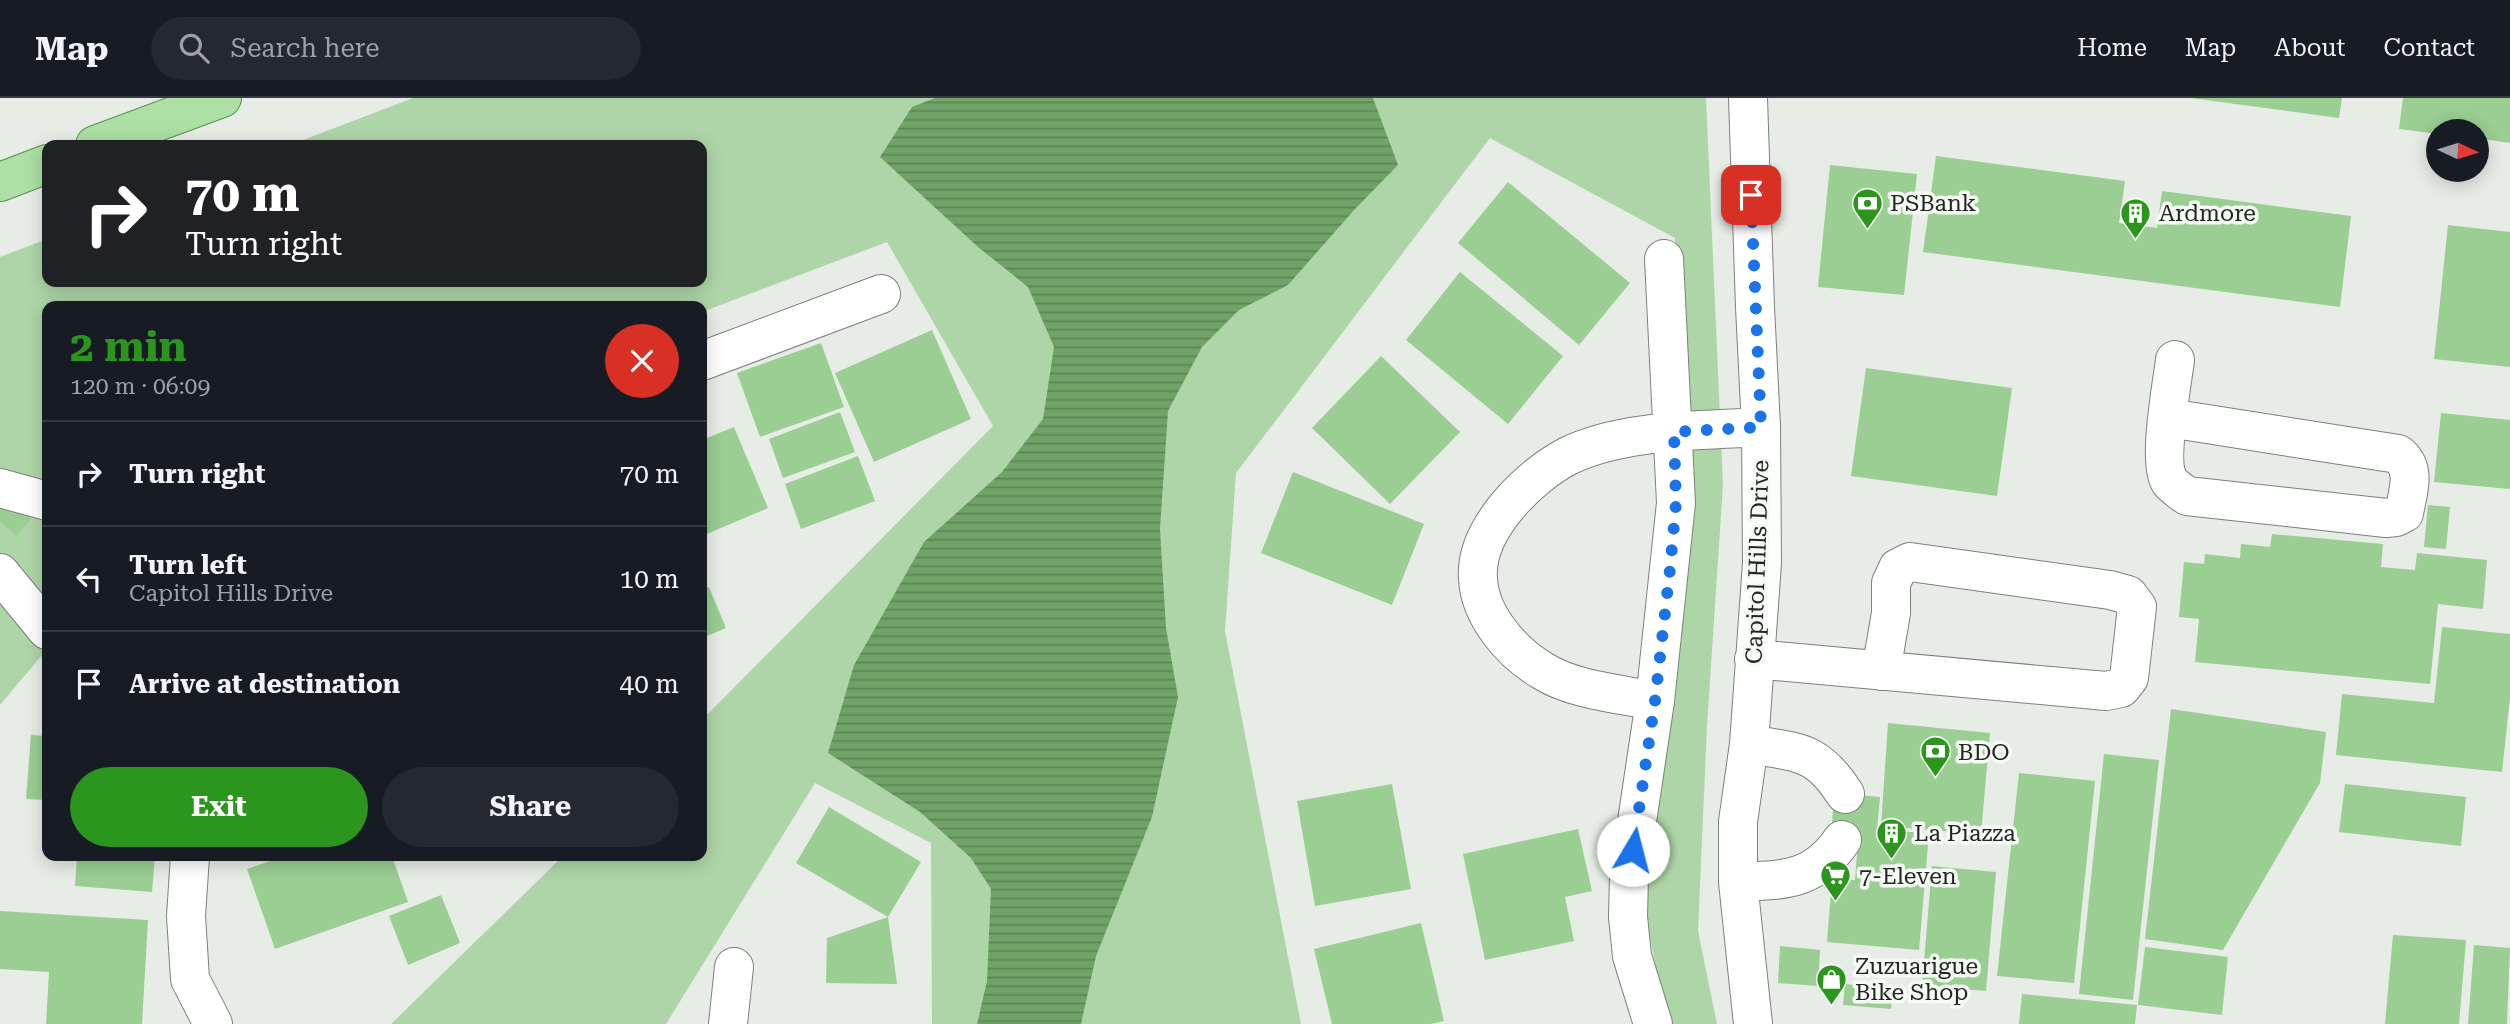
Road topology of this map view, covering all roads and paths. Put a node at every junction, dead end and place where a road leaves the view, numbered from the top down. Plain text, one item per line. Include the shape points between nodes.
1 (222, 98) edge
2 (1748, 98) edge
3 (108, 140) edge
4 (42, 166) edge
5 (0, 182) edge
6 (1664, 259) dead end
7 (881, 294) dead end
8 (707, 359) edge
9 (2175, 360) dead end
10 (2169, 418) junction
11 (1761, 427) junction
12 (1674, 432) junction
13 (0, 488) edge
14 (42, 500) edge
15 (0, 573) edge
16 (42, 624) edge
17 (1754, 659) junction
18 (1881, 671) junction
19 (1655, 701) junction
20 (1749, 744) junction
21 (1845, 794) dead end
22 (1843, 840) dead end
23 (190, 861) edge
24 (1738, 882) junction
25 (734, 967) dead end
26 (1758, 1023) edge
27 (213, 1024) edge
28 (728, 1024) edge
29 (1653, 1024) edge

1 - 3 main road
2 - 11 street, Capitol Hills Drive
4 - 5 main road
6 - 12 street
7 - 8 street
9 - 10 street
10 - 10 street via 2163,464 2169,481 2187,496 2386,518 2404,513 2411,470 2398,454
11 - 12 street
11 - 17 street, Capitol Hills Drive via 1762,563
12 - 19 street via 1676,503
12 - 19 street via 1620,439 1569,456 1530,481 1484,542 1477,576 1480,597 1496,627 1543,671 1565,682
13 - 14 street
15 - 16 street
17 - 18 street
17 - 20 street, Capitol Hills Drive
18 - 18 street via 2106,691 2121,688 2129,678 2137,607 2128,595 2110,590 1910,562 1898,568 1891,583
19 - 29 street via 1629,875 1628,917 1632,956
20 - 21 street via 1817,760
20 - 24 street, Capitol Hills Drive via 1738,822
22 - 24 street via 1832,856 1792,879
23 - 27 street via 186,916 190,979
24 - 26 street, Capitol Hills Drive
25 - 28 street

